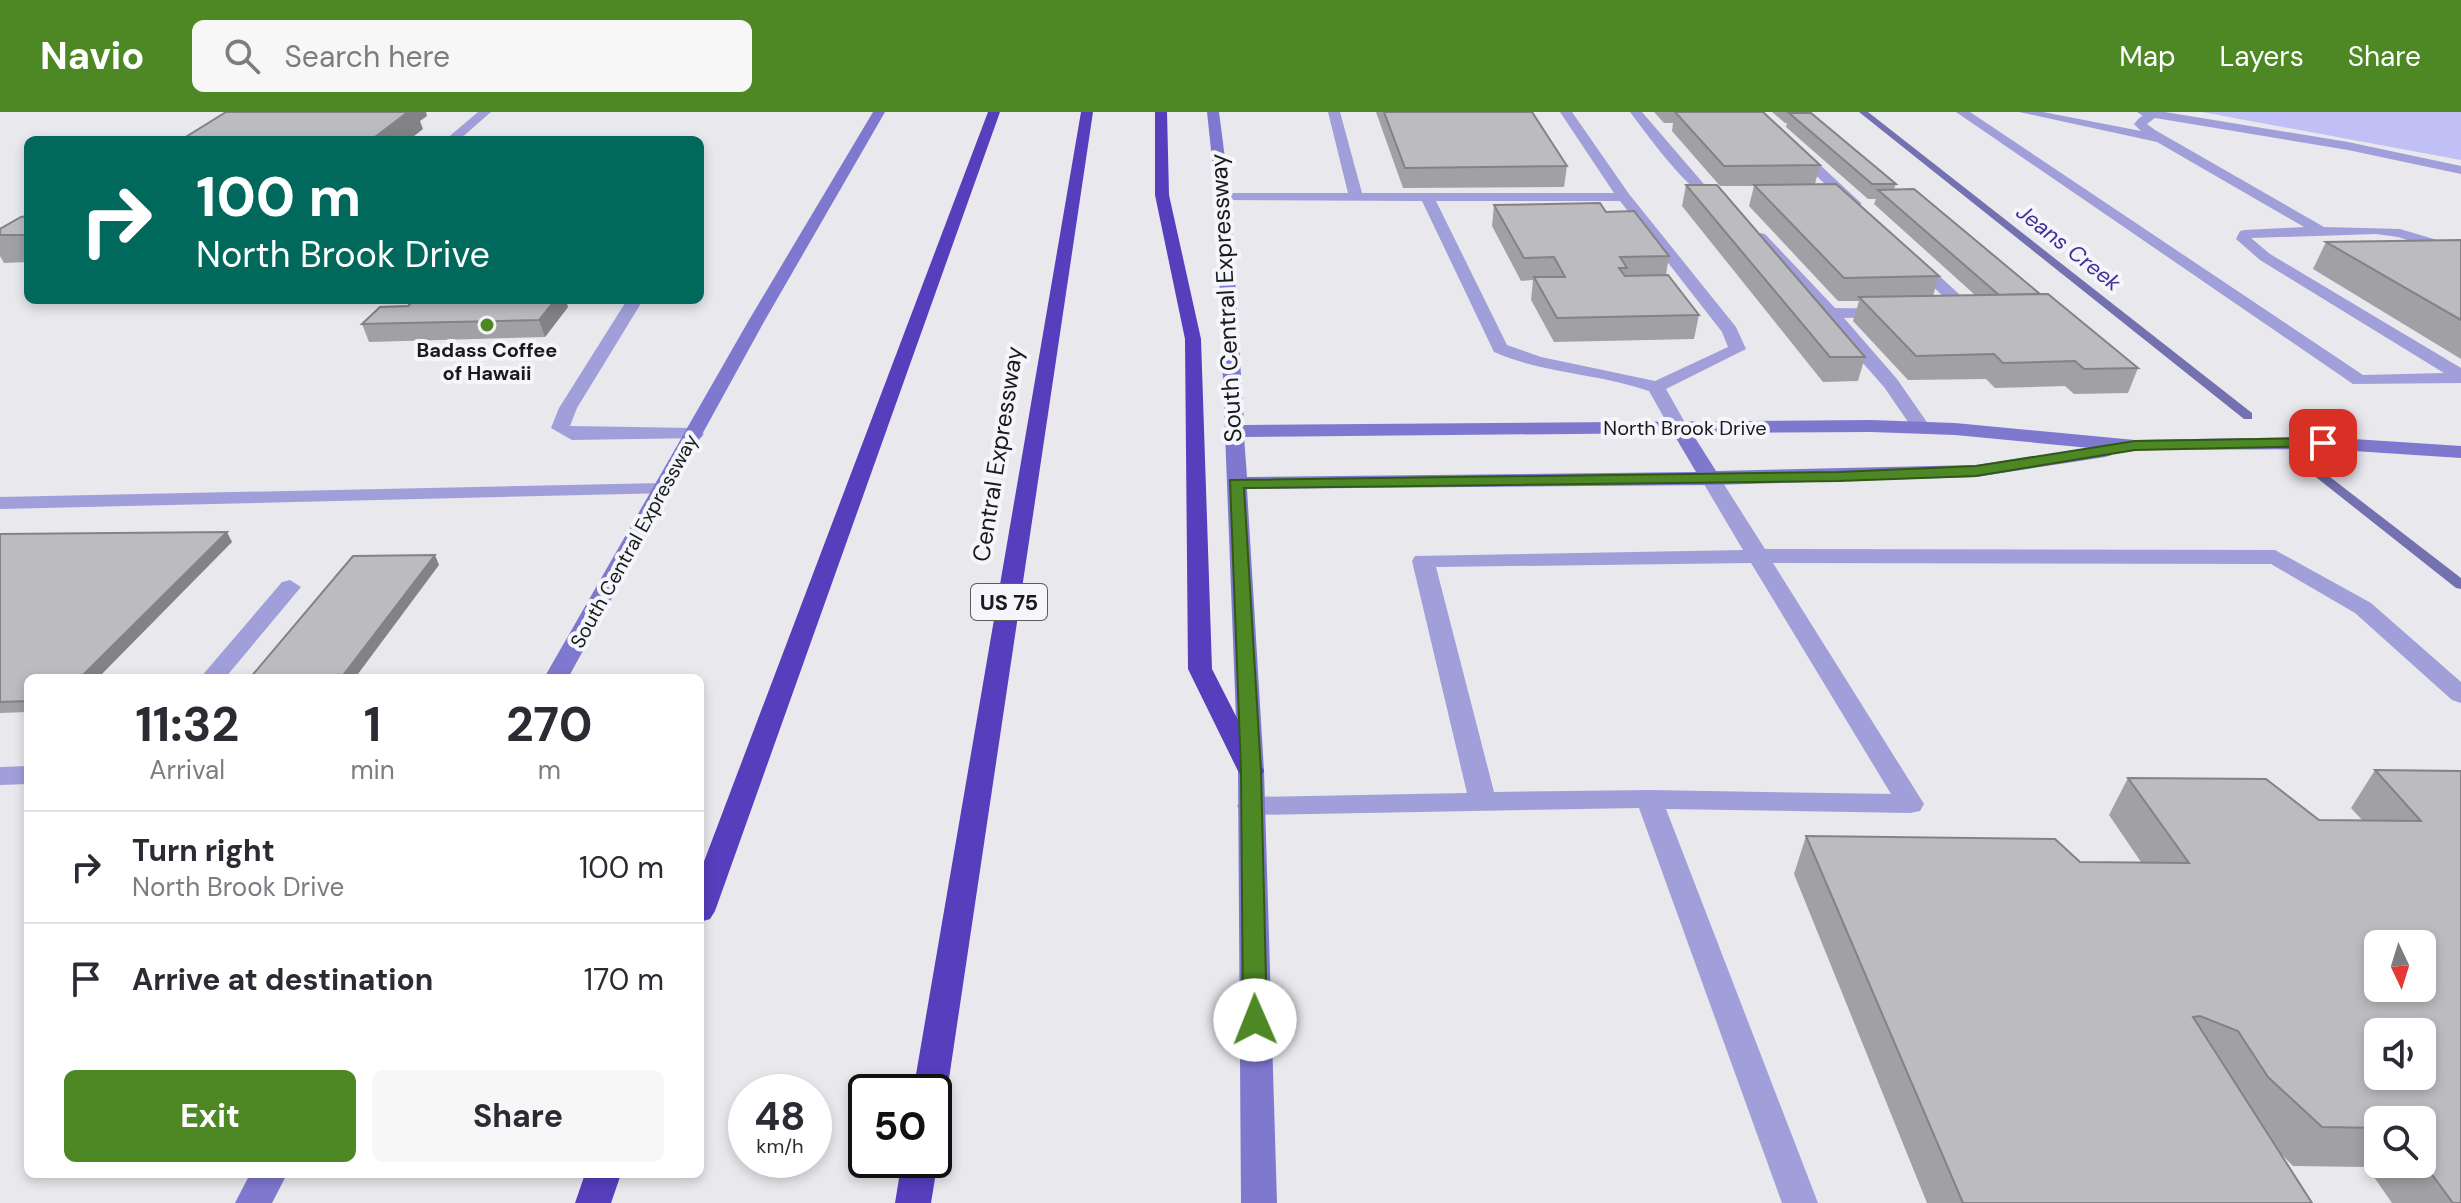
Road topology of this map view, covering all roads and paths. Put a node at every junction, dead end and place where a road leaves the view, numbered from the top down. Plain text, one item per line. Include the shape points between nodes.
1 (485, 112) edge
2 (879, 112) edge
3 (994, 112) edge
4 (1087, 112) edge
5 (1161, 112) edge
6 (1213, 112) edge
7 (1334, 112) edge
8 (1566, 112) edge
9 (1636, 112) edge
10 (1756, 112) edge
11 (1962, 112) edge
12 (2025, 112) edge
13 (2148, 113) edge
14 (456, 136) edge
15 (2163, 140) junction
16 (2461, 170) edge
17 (1223, 197) junction
18 (1356, 197) junction
19 (1427, 197) junction
20 (1624, 197) junction
21 (1733, 208) edge
22 (1868, 217) edge
23 (1744, 220) edge
24 (2320, 230) junction
25 (1901, 248) edge
26 (2461, 252) edge
27 (633, 304) edge
28 (1937, 311) edge
29 (1907, 312) edge
30 (1831, 313) junction
31 (2461, 377) edge
32 (1656, 387) junction
33 (1679, 428) junction
34 (1922, 428) junction
35 (1234, 431) junction
36 (694, 434) junction
37 (2135, 446) junction
38 (2461, 452) edge
39 (1711, 479) junction
40 (1236, 483) junction
41 (663, 489) junction
42 (0, 503) edge
43 (1759, 556) junction
44 (290, 587) dead end
45 (215, 674) edge
46 (558, 674) edge
47 (2461, 695) edge
48 (1251, 771) junction
49 (24, 775) edge
50 (0, 776) edge
51 (1649, 799) junction
52 (1483, 802) junction
53 (1251, 806) junction
54 (704, 900) edge
55 (933, 1074) edge
56 (267, 1178) edge
57 (602, 1178) edge
58 (917, 1178) edge
59 (253, 1203) edge
60 (593, 1203) edge
61 (913, 1203) edge
62 (1259, 1203) edge
63 (1800, 1203) edge

1 - 14 street
2 - 36 main road, South Central Expressway
3 - 54 highway
4 - 55 highway, Central Expressway / US 75
5 - 48 highway via 1162,195 1193,339 1200,669
6 - 17 main road, South Central Expressway
7 - 18 street
8 - 20 street
9 - 21 street via 1704,193
10 - 22 street
11 - 31 street via 2359,380
12 - 15 street
13 - 15 street via 2140,124
13 - 16 street
15 - 24 street
17 - 18 street
17 - 35 main road, South Central Expressway
18 - 19 street
19 - 20 street
19 - 32 street via 1500,348 1555,365 1629,376
20 - 32 street via 1730,331 1737,349
23 - 30 street
24 - 26 street via 2400,233
24 - 31 street via 2260,232 2243,239
25 - 28 street via 1968,311
27 - 36 street via 560,428 572,434
29 - 30 street
30 - 34 street
32 - 33 street
33 - 34 main road, North Brook Drive
33 - 35 main road, North Brook Drive
33 - 39 main road
34 - 37 main road, North Brook Drive
35 - 40 main road, South Central Expressway
36 - 41 main road, South Central Expressway
37 - 38 main road, North Brook Drive via 2323,443
37 - 39 main road, North Brook Drive via 1976,471
39 - 40 main road, North Brook Drive
39 - 43 street
40 - 48 main road, South Central Expressway
41 - 42 street
41 - 46 main road, South Central Expressway
43 - 47 street via 2275,557 2363,608
43 - 51 street via 1910,804
43 - 52 street via 1423,561
44 - 45 street
48 - 53 main road, South Central Expressway
49 - 50 street
51 - 52 street
51 - 63 street
52 - 53 street
53 - 62 main road, South Central Expressway
56 - 59 main road
57 - 60 highway
58 - 61 highway

